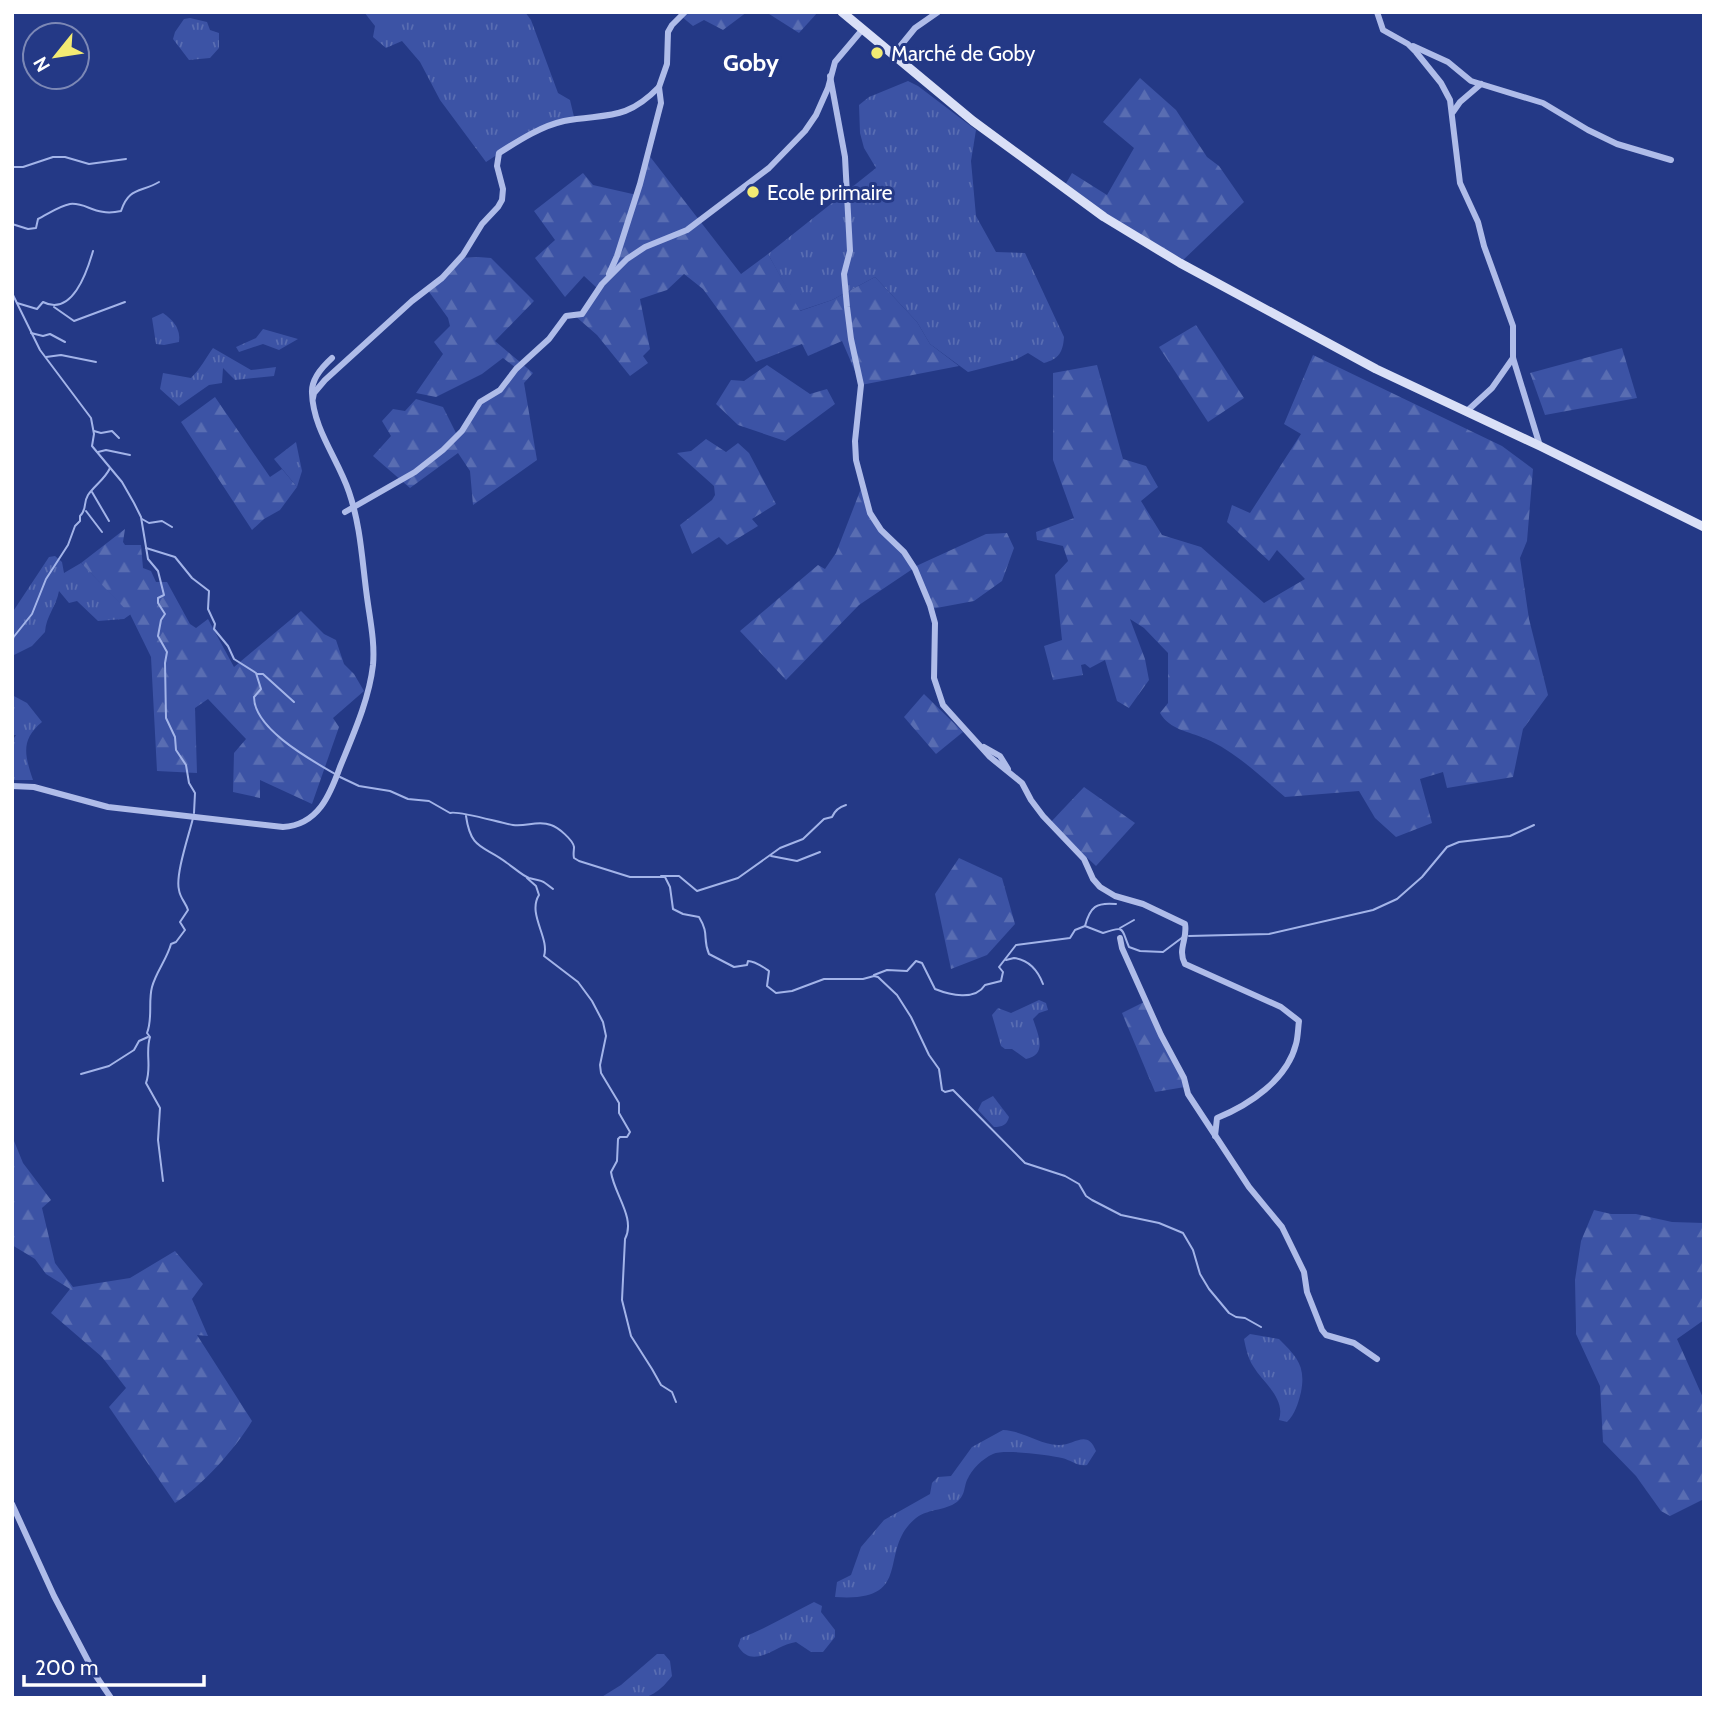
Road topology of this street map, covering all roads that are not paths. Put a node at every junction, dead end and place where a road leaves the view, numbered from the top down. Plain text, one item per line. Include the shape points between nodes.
1 (685, 12) edge
2 (842, 12) edge
3 (857, 12) edge
4 (937, 12) edge
5 (1377, 12) edge
6 (859, 27) junction
7 (1408, 44) junction
8 (892, 55) junction
9 (830, 76) junction
10 (1481, 84) junction
11 (659, 88) junction
12 (1453, 113) junction
13 (1671, 160) dead end
14 (602, 284) junction
15 (332, 358) dead end
16 (1513, 358) junction
17 (313, 403) junction
18 (1467, 411) junction
19 (1540, 446) junction
20 (354, 506) junction
21 (345, 512) dead end
22 (1704, 527) edge
23 (12, 786) edge
24 (1119, 938) dead end
25 (1214, 1136) junction
26 (1377, 1359) dead end
27 (12, 1504) edge
28 (111, 1698) edge

1 - 11 street via 668,32 667,64
2 - 6 main road
3 - 6 street
4 - 8 street via 915,28
5 - 7 street via 1383,30
6 - 8 main road
6 - 9 street
7 - 10 street
7 - 12 street via 1441,83
8 - 18 main road via 1104,217 1298,328
9 - 14 street via 805,131 769,168 687,230 627,259
9 - 25 street via 845,157 850,251 844,274 861,385 856,460 874,522 904,552 930,605 939,697 990,757 1023,782 1031,800 1076,848 1100,887 1185,925 1181,944 1185,964 1281,1007 1299,1021 1296,1044 1275,1081 1247,1105 1217,1118
10 - 12 street
10 - 13 street via 1543,103 1617,144
11 - 14 street via 662,100 640,184 617,256
11 - 17 street via 633,110 562,122 499,153 503,195 463,255 326,380 314,393
12 - 16 street via 1460,183 1513,326
14 - 20 street via 582,314 566,316 500,390 480,402 462,432 443,450 415,472
15 - 17 street via 315,379
16 - 18 street via 1492,388
16 - 19 street
17 - 20 street
18 - 19 main road
19 - 22 main road
20 - 21 street
20 - 23 street via 363,550 373,666 332,789 311,819 291,827 99,806 34,787
24 - 25 street via 1188,1094
25 - 26 street via 1282,1227 1304,1272 1322,1330
27 - 28 street via 54,1596

